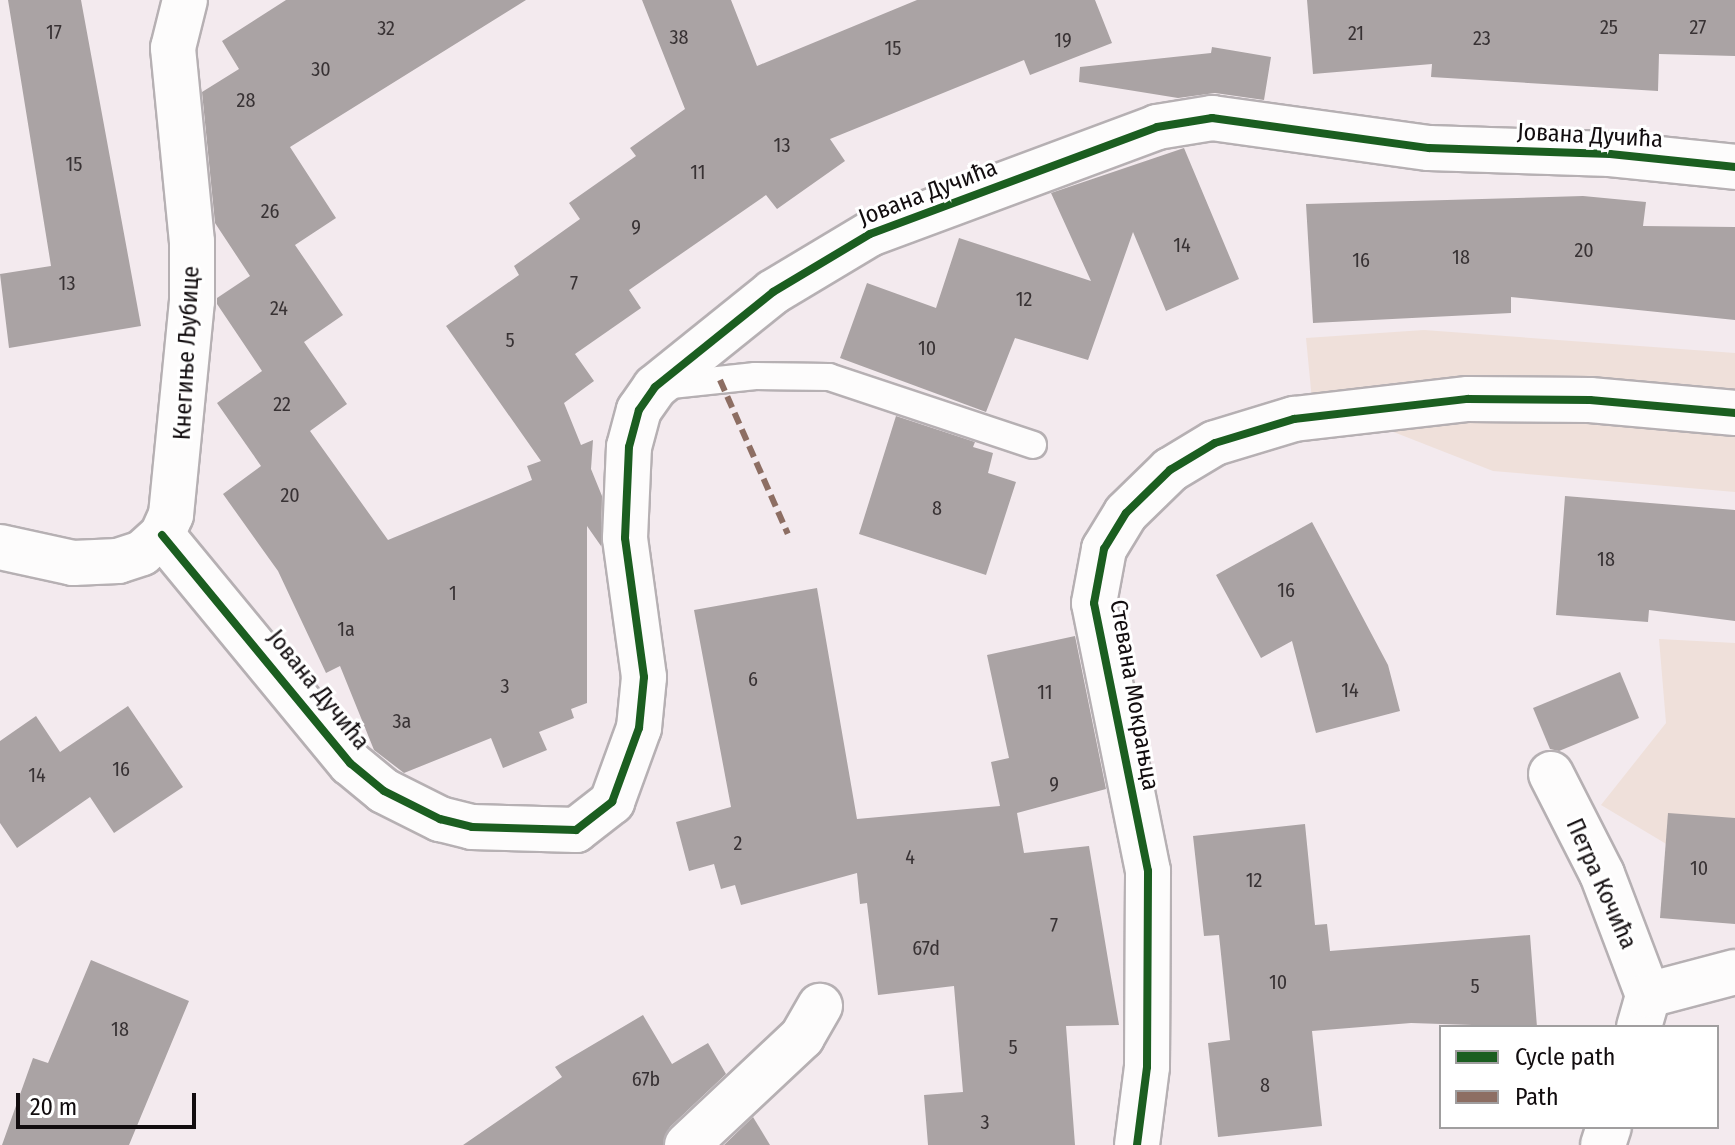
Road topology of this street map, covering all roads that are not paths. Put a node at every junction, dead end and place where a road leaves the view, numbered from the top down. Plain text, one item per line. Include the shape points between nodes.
1 (185, 0) edge
2 (1735, 167) edge
3 (655, 387) junction
4 (1735, 413) edge
5 (1033, 445) dead end
6 (162, 535) junction
7 (0, 547) edge
8 (1551, 774) dead end
9 (1735, 972) edge
10 (820, 1006) dead end
11 (1644, 1011) edge
12 (687, 1145) edge
13 (1137, 1145) edge

1 - 6 street, Кнегиње Љубице via 173,48 192,242 192,301 176,494
2 - 3 street, Јована Дучића via 1610,154 1429,148 1212,118 1157,127 870,234 773,292
3 - 5 lane via 755,376 829,377
3 - 6 street, Јована Дучића via 639,410 629,447 626,523 644,677 639,728 612,802 576,830 472,827 440,819 384,791 350,763
4 - 13 street, Стевана Мокрањца via 1590,400 1468,399 1294,419 1215,443 1170,470 1126,513 1104,549 1094,603 1148,871 1147,1052
6 - 7 street via 142,553 97,563 45,559
8 - 11 street, Петра Кочића via 1602,874
9 - 11 street, Петра Кочића
10 - 12 street via 802,1037

